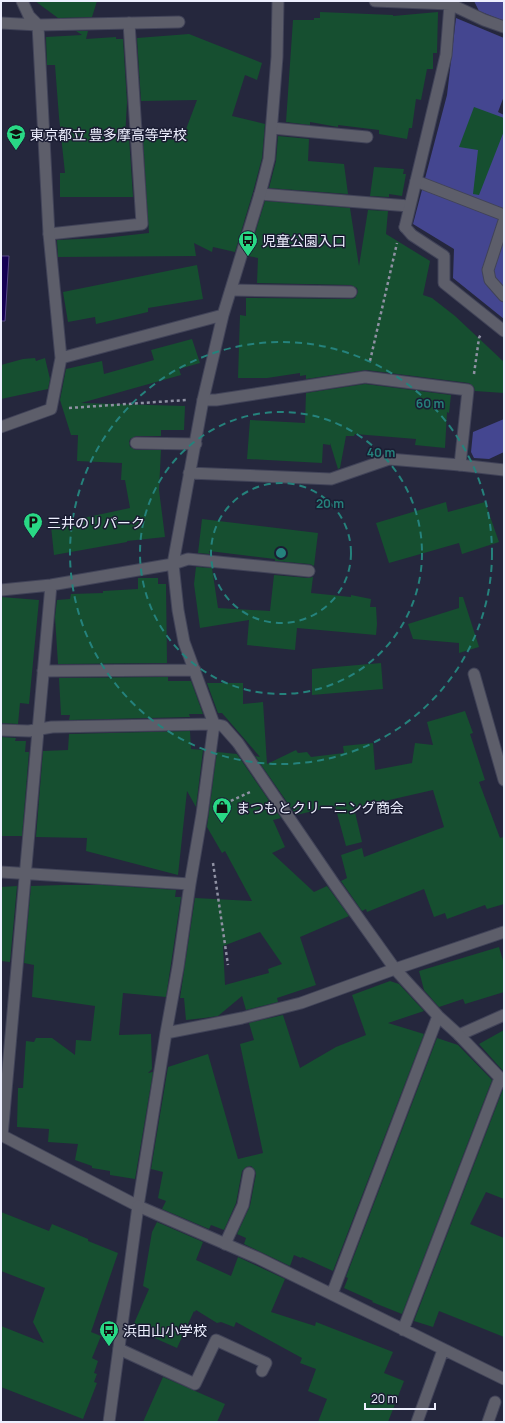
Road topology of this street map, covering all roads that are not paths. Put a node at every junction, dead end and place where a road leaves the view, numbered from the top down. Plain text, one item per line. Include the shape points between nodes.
1 (22, 1) edge
2 (278, 1) edge
3 (375, 1) edge
4 (451, 2) edge
5 (179, 22) dead end
6 (1, 23) edge
7 (129, 23) junction
8 (38, 25) junction
9 (504, 28) edge
10 (272, 128) junction
11 (367, 138) dead end
12 (416, 181) junction
13 (260, 194) junction
14 (409, 206) junction
15 (504, 215) edge
16 (504, 222) edge
17 (49, 234) junction
18 (231, 290) junction
19 (351, 292) dead end
20 (504, 296) edge
21 (223, 315) junction
22 (504, 331) edge
23 (61, 358) junction
24 (203, 400) junction
25 (1, 427) edge
26 (136, 443) dead end
27 (196, 444) junction
28 (460, 465) junction
29 (504, 470) edge
30 (189, 473) junction
31 (173, 564) junction
32 (309, 571) dead end
33 (51, 585) junction
34 (1, 590) edge
35 (195, 670) junction
36 (43, 671) junction
37 (474, 674) dead end
38 (214, 724) junction
39 (38, 729) junction
40 (1, 730) edge
41 (504, 780) edge
42 (1, 872) edge
43 (25, 874) junction
44 (190, 884) junction
45 (504, 932) edge
46 (395, 968) junction
47 (504, 1015) edge
48 (438, 1016) junction
49 (166, 1033) junction
50 (459, 1035) junction
51 (502, 1080) edge
52 (1, 1136) edge
53 (249, 1173) dead end
54 (138, 1206) junction
55 (225, 1244) junction
56 (332, 1294) junction
57 (403, 1330) junction
58 (119, 1348) junction
59 (443, 1350) junction
60 (262, 1371) dead end
61 (504, 1379) edge
62 (495, 1402) dead end
63 (109, 1422) edge
64 (417, 1422) edge
65 (488, 1422) edge

1 - 8 street via 29,16
2 - 10 street
3 - 4 street
4 - 9 street
4 - 12 street via 446,55
5 - 7 street
6 - 8 street
7 - 8 street
7 - 17 street via 142,224
8 - 17 street
10 - 11 street
10 - 13 street via 269,158
12 - 14 street
12 - 15 street
13 - 14 street
13 - 18 street
14 - 22 street via 405,227 412,235 444,256 444,283
16 - 20 street via 488,270 490,280
17 - 23 street
18 - 19 street
18 - 21 street
21 - 23 street
21 - 24 street
23 - 25 street via 51,409
24 - 27 street
24 - 28 street via 365,377 468,390
26 - 27 street
27 - 30 street
28 - 29 street
28 - 30 street via 389,459 331,479
30 - 31 street
31 - 32 street via 188,559
31 - 33 street
31 - 35 street via 184,642
33 - 34 street
33 - 36 street
35 - 36 street
35 - 38 street
36 - 39 street
37 - 41 street
38 - 39 street
38 - 44 street
38 - 46 street via 223,726 238,743
39 - 40 street
39 - 43 street
42 - 43 street
43 - 44 street
43 - 52 street
44 - 49 street
45 - 46 street
46 - 48 street
46 - 49 street via 301,1003
47 - 50 street
48 - 50 street
48 - 56 street
49 - 54 street
50 - 51 street
51 - 57 street
52 - 54 street
53 - 55 street via 243,1205
54 - 55 street
54 - 58 street
55 - 56 street
56 - 57 street
57 - 59 street
58 - 60 street via 195,1384 216,1340 266,1363
58 - 63 street
59 - 61 street
59 - 64 street
62 - 65 street

